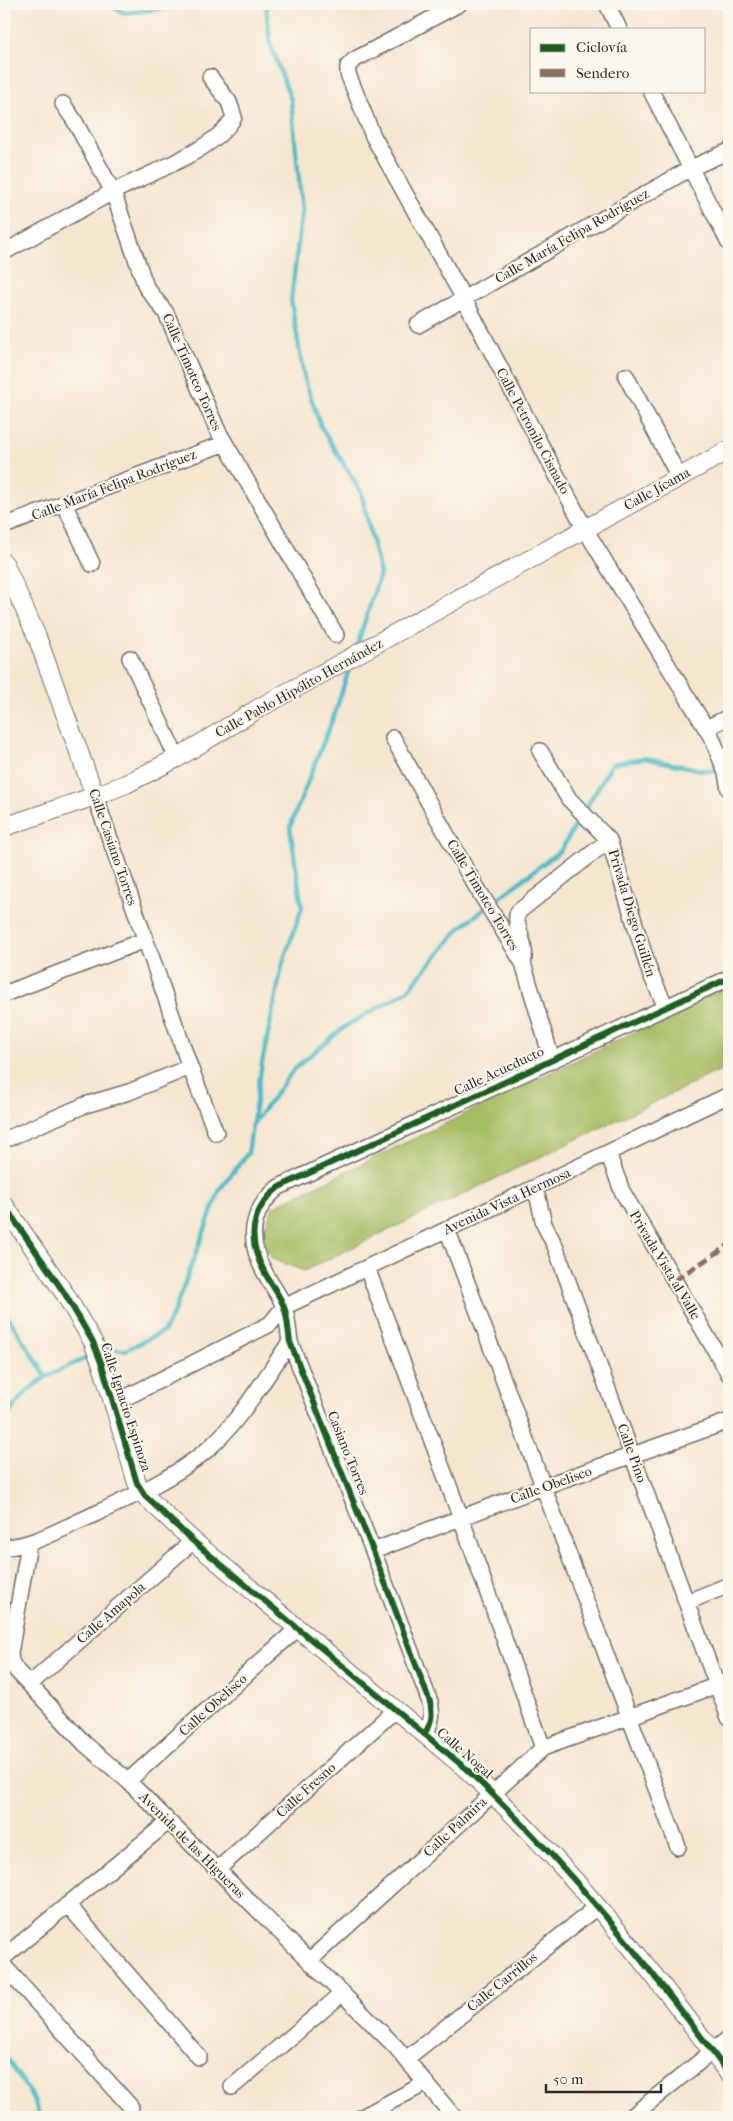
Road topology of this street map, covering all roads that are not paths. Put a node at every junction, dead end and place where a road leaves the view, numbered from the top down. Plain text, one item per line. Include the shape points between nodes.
1 (459, 4) edge
2 (607, 4) edge
3 (619, 28) edge
4 (210, 77) dead end
5 (652, 92) edge
6 (62, 104) dead end
7 (729, 151) edge
8 (691, 168) junction
9 (113, 192) junction
10 (729, 243) edge
11 (4, 252) edge
12 (464, 298) junction
13 (418, 325) dead end
14 (626, 376) dead end
15 (225, 443) junction
16 (728, 453) edge
17 (679, 477) junction
18 (64, 503) junction
19 (4, 526) edge
20 (585, 529) junction
21 (4, 563) edge
22 (92, 564) dead end
23 (336, 635) dead end
24 (130, 658) dead end
25 (729, 717) edge
26 (706, 728) junction
27 (393, 738) dead end
28 (540, 751) dead end
29 (177, 758) junction
30 (729, 786) edge
31 (95, 796) junction
32 (4, 827) edge
33 (609, 840) junction
34 (145, 940) junction
35 (520, 958) junction
36 (729, 978) edge
37 (4, 994) edge
38 (666, 1007) junction
39 (552, 1060) junction
40 (190, 1067) junction
41 (729, 1095) edge
42 (216, 1133) dead end
43 (4, 1140) edge
44 (608, 1153) junction
45 (279, 1187) joint
46 (532, 1189) junction
47 (4, 1205) edge
48 (448, 1229) junction
49 (367, 1268) junction
50 (284, 1307) junction
51 (290, 1342) junction
52 (729, 1374) edge
53 (113, 1404) junction
54 (729, 1421) edge
55 (633, 1455) junction
56 (545, 1486) junction
57 (142, 1492) junction
58 (461, 1518) junction
59 (193, 1541) junction
60 (29, 1544) junction
61 (4, 1547) edge
62 (373, 1551) junction
63 (729, 1585) edge
64 (687, 1602) junction
65 (298, 1628) junction
66 (724, 1683) edge
67 (30, 1684) junction
68 (395, 1710) junction
69 (630, 1717) junction
70 (729, 1718) edge
71 (424, 1734) junction
72 (542, 1748) junction
73 (128, 1781) junction
74 (492, 1793) junction
75 (168, 1822) junction
76 (678, 1847) dead end
77 (216, 1870) junction
78 (68, 1905) junction
79 (598, 1906) junction
80 (4, 1957) edge
81 (310, 1960) junction
82 (4, 1966) edge
83 (343, 1993) junction
84 (729, 2038) edge
85 (712, 2052) junction
86 (199, 2057) dead end
87 (406, 2059) junction
88 (729, 2074) edge
89 (426, 2083) junction
90 (232, 2087) dead end
91 (131, 2107) dead end
92 (362, 2117) edge
93 (454, 2117) edge
94 (631, 2117) edge

1 - 12 street, Calle Petronilo Cisnado via 354,60 348,66 348,74 373,136
2 - 3 street
4 - 9 street via 232,109 234,117 228,126 200,148
5 - 8 street
6 - 9 street, Calle Timoteo Torres
7 - 8 street, Calle María Felipa Rodríguez
8 - 10 street
8 - 12 street, Calle María Felipa Rodríguez
9 - 11 street
9 - 15 street, Calle Timoteo Torres via 146,288 166,313
12 - 13 street, Calle María Felipa Rodríguez
12 - 20 street, Calle Petronilo Cisnado
14 - 17 street
15 - 18 street, Calle María Felipa Rodríguez
15 - 23 street, Calle Timoteo Torres
16 - 17 street, Calle Jícama
17 - 20 street, Calle Jícama
18 - 19 street, Calle María Felipa Rodríguez
18 - 22 street
20 - 26 street, Calle Petronilo Cisnado
20 - 29 street, Calle Pablo Hipólito Hernández via 259,708
21 - 31 street, Calle Casiano Torres via 37,637
24 - 29 street
25 - 26 street
26 - 30 street, Calle Petronilo Cisnado
27 - 35 street, Calle Timoteo Torres via 468,873
28 - 33 street, Privada Diego Guillén via 569,799
29 - 31 street, Calle Pablo Hipólito Hernández
31 - 32 street, Calle Pablo Hipólito Hernández
31 - 34 street, Calle Casiano Torres
33 - 35 street via 518,912 516,918 526,951
33 - 38 street, Privada Diego Guillén via 650,973
34 - 37 street
34 - 40 street, Calle Casiano Torres
35 - 39 street, Calle Timoteo Torres
36 - 38 street, Calle Acueducto
38 - 39 street, Calle Acueducto
39 - 45 street, Calle Acueducto
40 - 42 street, Calle Casiano Torres
40 - 43 street via 129,1092 85,1105
41 - 44 street, Avenida Vista Hermosa
44 - 46 street, Avenida Vista Hermosa
44 - 52 street, Privada Vista al Valle via 622,1191
45 - 50 street, Casiano Torres via 264,1203 252,1236 259,1261
46 - 48 street, Avenida Vista Hermosa
46 - 55 street, Calle Pino
47 - 53 street, Calle Ignacio Espinoza via 65,1294 93,1344
48 - 49 street, Avenida Vista Hermosa
48 - 56 street
49 - 50 street, Avenida Vista Hermosa
49 - 58 street
50 - 51 street, Casiano Torres
50 - 53 street via 270,1324
51 - 57 street via 221,1436 195,1459
51 - 62 street, Casiano Torres
53 - 57 street, Calle Ignacio Espinoza
54 - 55 street, Calle Obelisco
55 - 56 street, Calle Obelisco
55 - 64 street, Calle Pino
56 - 58 street, Calle Obelisco
56 - 69 street
57 - 59 street, Calle Nogal
57 - 60 street
58 - 62 street, Calle Obelisco
58 - 72 street
59 - 65 street, Calle Nogal
59 - 67 street, Calle Amapola
60 - 61 street
60 - 67 street, Avenida de las Higueras via 10,1657 17,1671
62 - 71 street, Casiano Torres via 430,1702 432,1716
63 - 64 street
64 - 66 street, Calle Pino
65 - 68 street, Calle Nogal
65 - 73 street, Calle Obelisco
66 - 69 street, Calle Palmira
66 - 70 street, Calle Pino
67 - 73 street, Avenida de las Higueras via 85,1744
68 - 71 street, Calle Nogal
68 - 77 street, Calle Fresno
69 - 72 street, Calle Palmira
69 - 76 street
71 - 74 street, Calle Nogal
72 - 74 street, Calle Palmira
73 - 75 street, Avenida de las Higueras
74 - 79 street, Calle Nogal
74 - 81 street, Calle Palmira
75 - 77 street, Avenida de las Higueras
75 - 78 street
77 - 81 street, Avenida de las Higueras
78 - 80 street
78 - 86 street
79 - 85 street, Calle Nogal
79 - 87 street, Calle Carrillos
81 - 83 street, Avenida de las Higueras
82 - 91 street
83 - 87 street, Avenida de las Higueras
83 - 90 street
84 - 85 street
85 - 88 street, Calle Nogal
85 - 94 street
87 - 89 street, Avenida de las Higueras
89 - 92 street
89 - 93 street, Avenida de las Higueras

